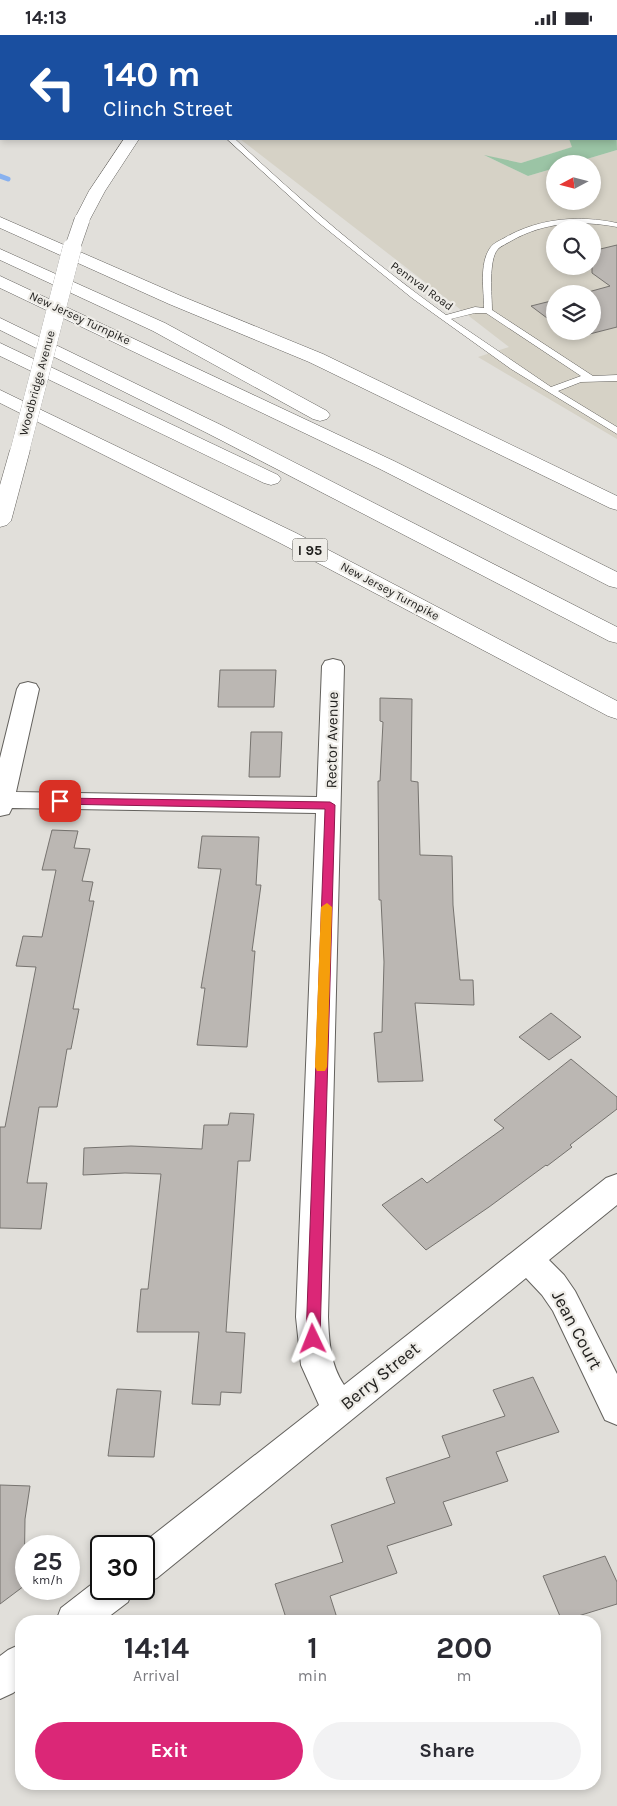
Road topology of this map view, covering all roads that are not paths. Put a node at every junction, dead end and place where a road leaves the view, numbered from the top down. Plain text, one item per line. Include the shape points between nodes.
1 (130, 140) edge
2 (232, 140) edge
3 (0, 222) edge
4 (617, 225) edge
5 (0, 254) edge
6 (0, 281) edge
7 (488, 311) junction
8 (444, 318) junction
9 (0, 323) edge
10 (0, 349) edge
11 (590, 378) junction
12 (617, 378) edge
13 (551, 390) junction
14 (0, 396) edge
15 (617, 431) edge
16 (387, 465) junction
17 (617, 504) edge
18 (0, 521) edge
19 (617, 581) edge
20 (617, 635) edge
21 (617, 642) edge
22 (334, 666) dead end
23 (28, 689) dead end
24 (617, 711) edge
25 (1, 804) edge
26 (330, 805) junction
27 (617, 1187) edge
28 (528, 1259) junction
29 (341, 1407) junction
30 (617, 1409) edge
31 (155, 1556) edge
32 (101, 1600) edge
33 (82, 1615) edge
34 (15, 1668) edge
35 (0, 1680) edge

1 - 18 main road, Woodbridge Avenue, bridge via 99,186 73,245
2 - 8 lane, Pennval Road via 319,221
3 - 17 main road via 316,358
4 - 7 lane via 596,220 560,221 525,231 494,248 488,263
5 - 16 main road via 159,327 226,363 346,429
6 - 16 main road, New Jersey Turnpike
7 - 8 lane via 475,310
7 - 11 lane
8 - 13 lane, Pennval Road
9 - 20 main road
10 - 21 main road
11 - 12 lane
11 - 13 lane
13 - 15 lane, Pennval Road
14 - 24 main road, New Jersey Turnpike / I 95 via 288,538
16 - 19 main road, New Jersey Turnpike
22 - 26 street, Rector Avenue
23 - 25 street
25 - 26 street
26 - 29 street, Rector Avenue via 312,1317 315,1359 321,1379
27 - 28 street, Berry Street
28 - 29 street, Berry Street
28 - 30 street, Jean Court via 564,1301
29 - 31 street, Berry Street
32 - 33 street
34 - 35 street

